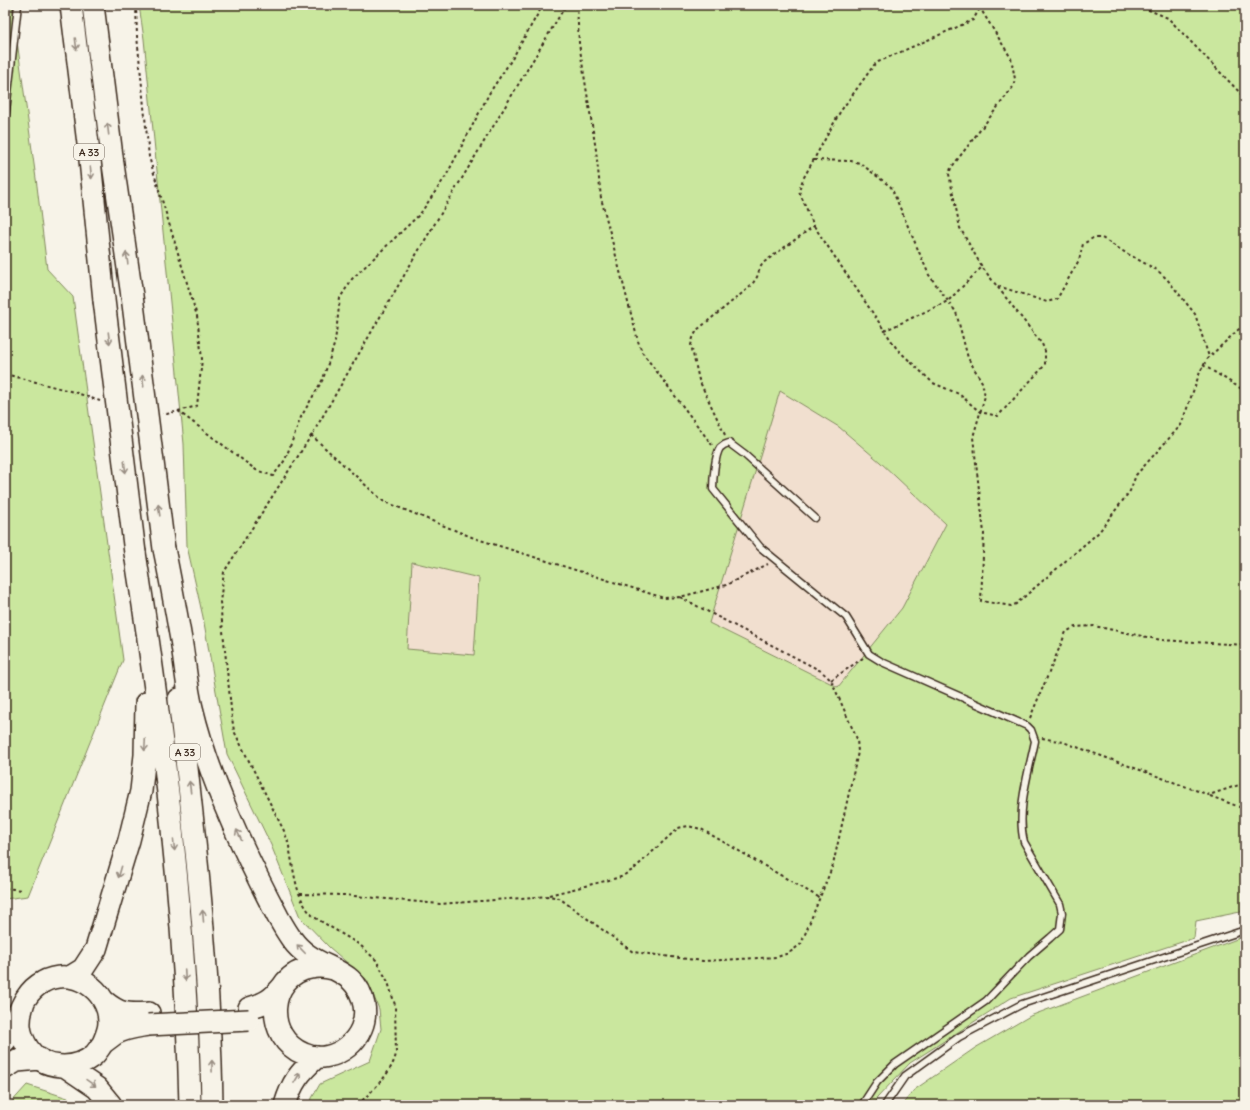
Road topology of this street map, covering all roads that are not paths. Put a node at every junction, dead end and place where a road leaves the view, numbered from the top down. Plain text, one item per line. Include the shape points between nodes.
1 (18, 5) edge
2 (71, 5) edge
3 (93, 5) edge
4 (5, 120) edge
5 (815, 518) dead end
6 (164, 549) junction
7 (135, 553) junction
8 (1245, 930) edge
9 (334, 969) junction
10 (70, 977) junction
11 (288, 980) junction
12 (104, 1001) junction
13 (24, 1002) junction
14 (249, 1014) junction
15 (148, 1019) junction
16 (277, 1028) junction
17 (5, 1041) edge
18 (103, 1043) junction
19 (317, 1057) junction
20 (40, 1059) junction
21 (66, 1066) junction
22 (5, 1068) edge
23 (111, 1105) edge
24 (190, 1105) edge
25 (212, 1105) edge
26 (284, 1105) edge
27 (862, 1105) edge
28 (885, 1105) edge

1 - 4 lane
2 -> 7 highway, A 33, bridge
6 -> 3 highway, A 33, bridge
5 - 27 lane via 729,443 719,449 712,477 714,489 760,547 846,617 869,654 1031,730 1035,741 1021,813 1022,832 1024,842 1060,904 1062,913 1060,928 986,1001 895,1064 877,1082
9 -> 6 highway via 306,955 290,938 222,799 192,708
25 -> 6 highway, A 33 via 212,1056 204,932
7 -> 10 highway via 146,695 141,791 125,855 96,949 82,968
7 -> 24 highway, A 33 via 150,649 178,880 184,949
8 - 28 lane via 1022,1004 959,1037 905,1076
9 - 11 highway via 309,968
9 - 19 highway via 355,983 365,1007 364,1020 360,1032 342,1051 330,1056
10 - 12 highway via 90,985
10 - 13 highway via 56,977 43,982 32,990
11 - 14 highway via 272,998
11 - 16 highway via 280,990 276,1002
12 - 15 highway via 122,1013
12 - 18 highway via 109,1022
13 - 17 highway
13 - 20 highway via 20,1014 23,1040 30,1051
14 - 15 highway, bridge
14 - 16 highway
15 - 18 highway via 115,1034
16 - 19 highway via 293,1048 304,1055
18 - 21 highway via 94,1055 81,1063
26 -> 19 highway via 301,1072
20 - 21 highway via 52,1065
20 - 22 highway via 16,1060
21 -> 23 highway via 97,1088

